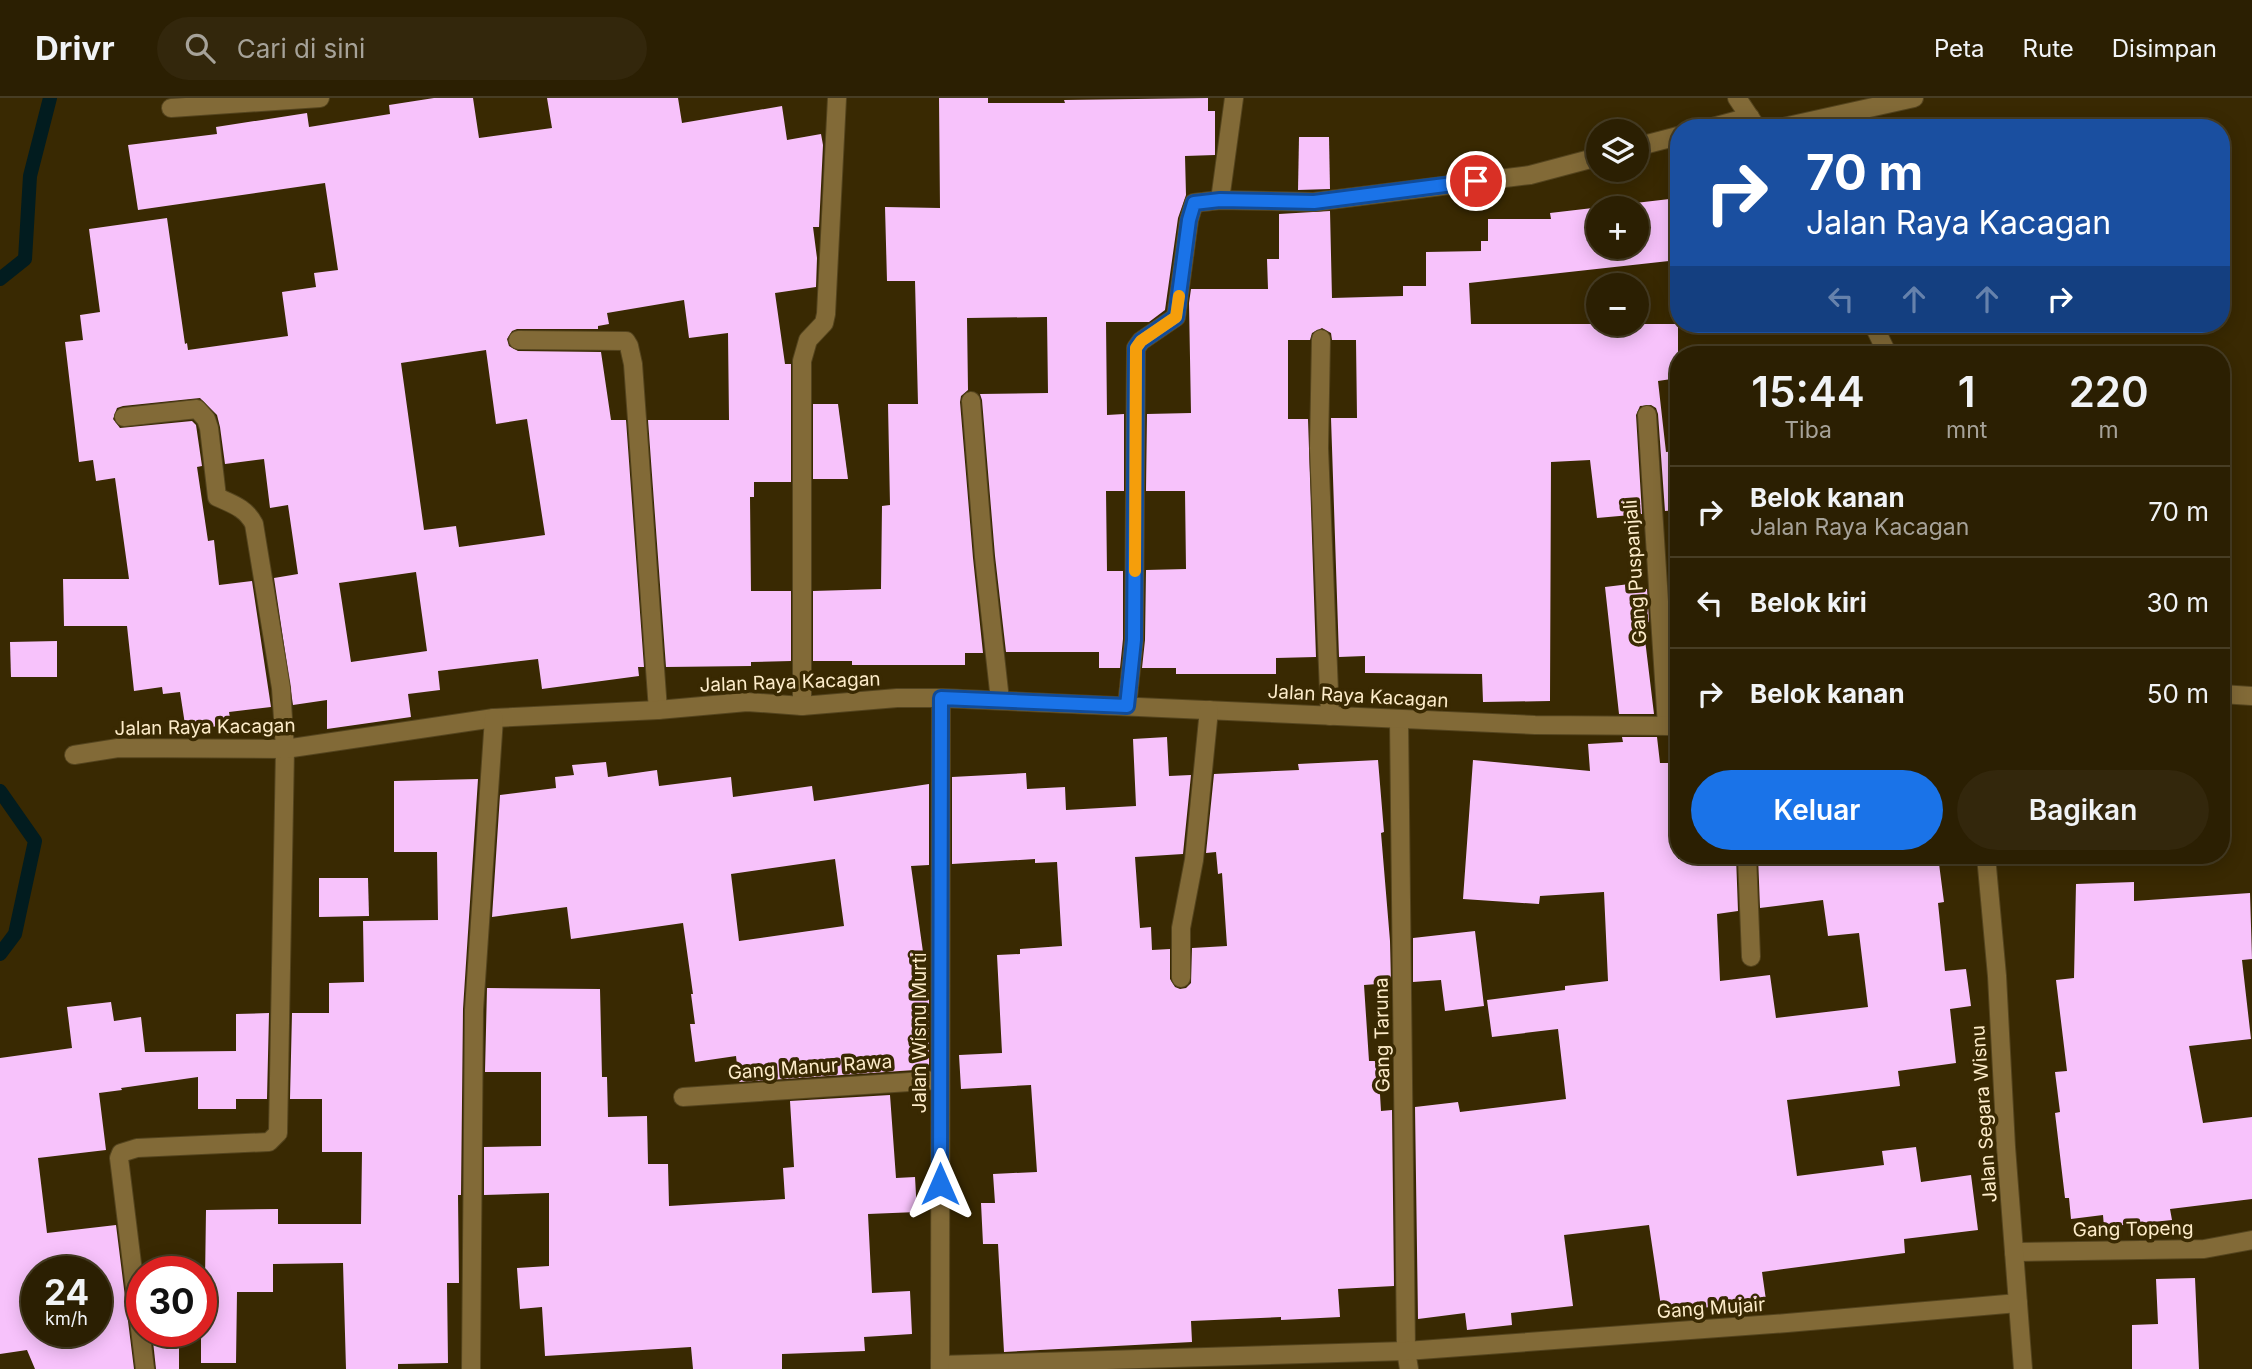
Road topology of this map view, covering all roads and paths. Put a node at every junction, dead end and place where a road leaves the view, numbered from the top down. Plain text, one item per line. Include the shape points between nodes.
1 (320, 98) edge
2 (837, 98) edge
3 (1234, 98) edge
4 (1737, 98) edge
5 (1914, 98) edge
6 (171, 108) dead end
7 (1752, 119) edge
8 (1820, 119) edge
9 (1670, 138) edge
10 (1649, 144) edge
11 (1586, 160) edge
12 (1220, 200) junction
13 (1321, 339) dead end
14 (517, 340) dead end
15 (971, 401) dead end
16 (1647, 415) dead end
17 (124, 417) dead end
18 (1670, 690) edge
19 (2230, 695) edge
20 (2252, 696) edge
21 (941, 698) junction
22 (1000, 700) junction
23 (802, 706) junction
24 (1127, 706) junction
25 (658, 710) junction
26 (1209, 710) junction
27 (1330, 716) junction
28 (494, 718) junction
29 (1399, 719) junction
30 (1670, 726) edge
31 (285, 749) junction
32 (74, 755) dead end
33 (1747, 864) edge
34 (1987, 864) edge
35 (1751, 957) dead end
36 (1181, 978) dead end
37 (940, 1080) junction
38 (683, 1097) dead end
39 (2252, 1240) edge
40 (2014, 1252) junction
41 (2018, 1303) junction
42 (1407, 1360) edge
43 (940, 1367) edge
44 (145, 1369) edge
45 (471, 1369) edge
46 (2024, 1369) edge

1 - 6 street
2 - 23 street via 826,314 824,323 807,340 802,361
3 - 12 street
4 - 7 street
5 - 8 street
9 - 10 street
11 - 12 street via 1530,174 1314,202
12 - 24 street via 1194,203 1176,317 1136,348 1134,640
13 - 27 street via 1319,448
14 - 25 street via 626,341 629,346
15 - 22 street
16 - 18 street, Gang Puspanjali
17 - 31 street via 197,409 206,419 217,497 248,514 254,524 281,688
19 - 20 street
21 - 22 street, Jalan Raya Kacagan
21 - 23 street, Jalan Raya Kacagan
21 - 37 street, Jalan Wisnu Murti
22 - 24 street, Jalan Raya Kacagan
23 - 25 street, Jalan Raya Kacagan via 747,702
24 - 26 street, Jalan Raya Kacagan
25 - 28 street, Jalan Raya Kacagan
26 - 27 street, Jalan Raya Kacagan
26 - 36 street via 1194,860 1181,928
27 - 29 street, Jalan Raya Kacagan
28 - 31 street, Jalan Raya Kacagan
28 - 45 street via 474,1010
29 - 30 street, Jalan Raya Kacagan
29 - 42 street, Gang Taruna
31 - 32 street, Jalan Raya Kacagan via 118,748
31 - 44 street via 278,1133 269,1142 137,1148 118,1158
33 - 35 street
34 - 40 street, Jalan Segara Wisnu
37 - 38 street, Gang Manur Rawa
37 - 43 street, Jalan Wisnu Murti
39 - 40 street, Gang Topeng via 2204,1249
40 - 41 street, Jalan Segara Wisnu
41 - 42 street, Gang Mujair
41 - 46 street, Jalan Segara Wisnu
42 - 43 street, Gang Mujair

